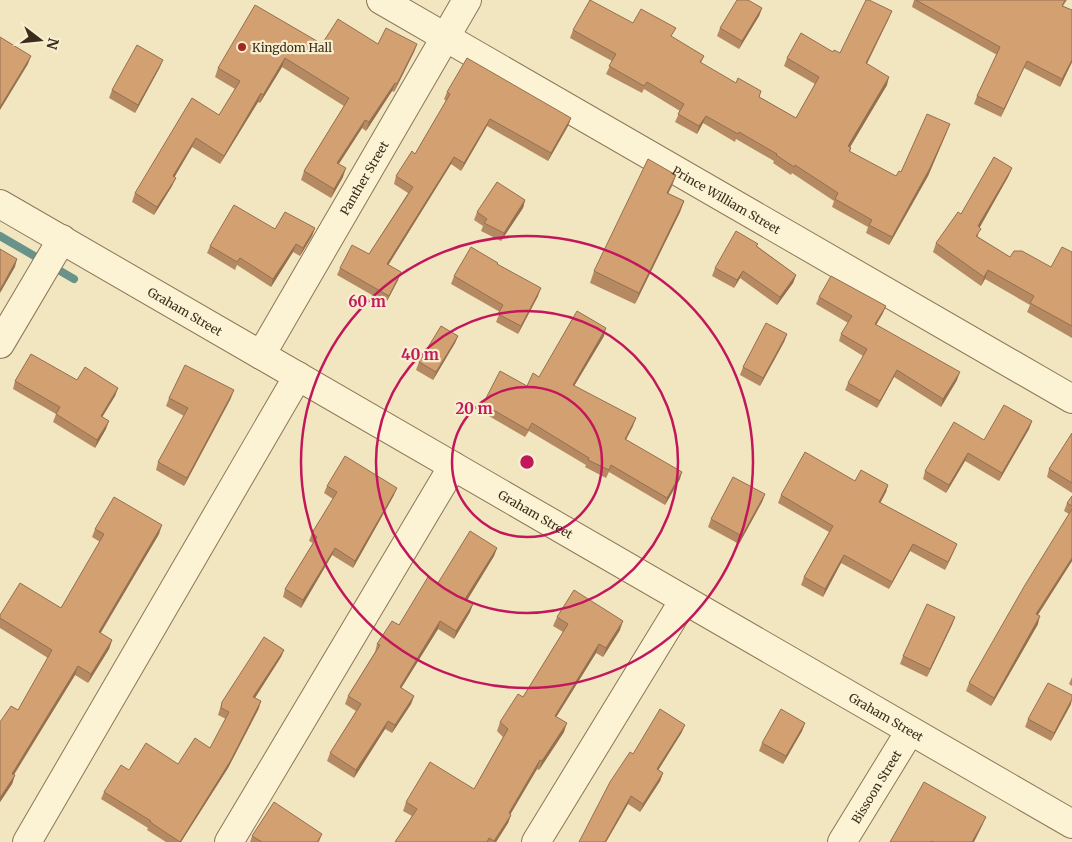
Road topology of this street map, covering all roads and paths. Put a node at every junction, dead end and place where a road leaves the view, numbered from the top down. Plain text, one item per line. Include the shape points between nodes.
1 (381, 0) edge
2 (467, 0) edge
3 (445, 37) junction
4 (0, 204) edge
5 (62, 240) junction
6 (0, 344) edge
7 (261, 355) junction
8 (298, 376) junction
9 (1072, 399) edge
10 (453, 466) junction
11 (684, 600) junction
12 (910, 731) junction
13 (1072, 824) edge
14 (27, 842) edge
15 (229, 842) edge
16 (536, 842) edge
17 (842, 842) edge

1 - 3 street, Prince William Street
2 - 3 street, Panther Street
3 - 7 street, Panther Street
3 - 9 street, Prince William Street
4 - 5 street, Graham Street
5 - 6 street
5 - 7 street, Graham Street
7 - 8 street, Graham Street
8 - 10 street, Graham Street
8 - 14 street
10 - 11 street, Graham Street
10 - 15 street
11 - 12 street, Graham Street
11 - 16 street
12 - 13 street, Graham Street
12 - 17 street, Bissoon Street

